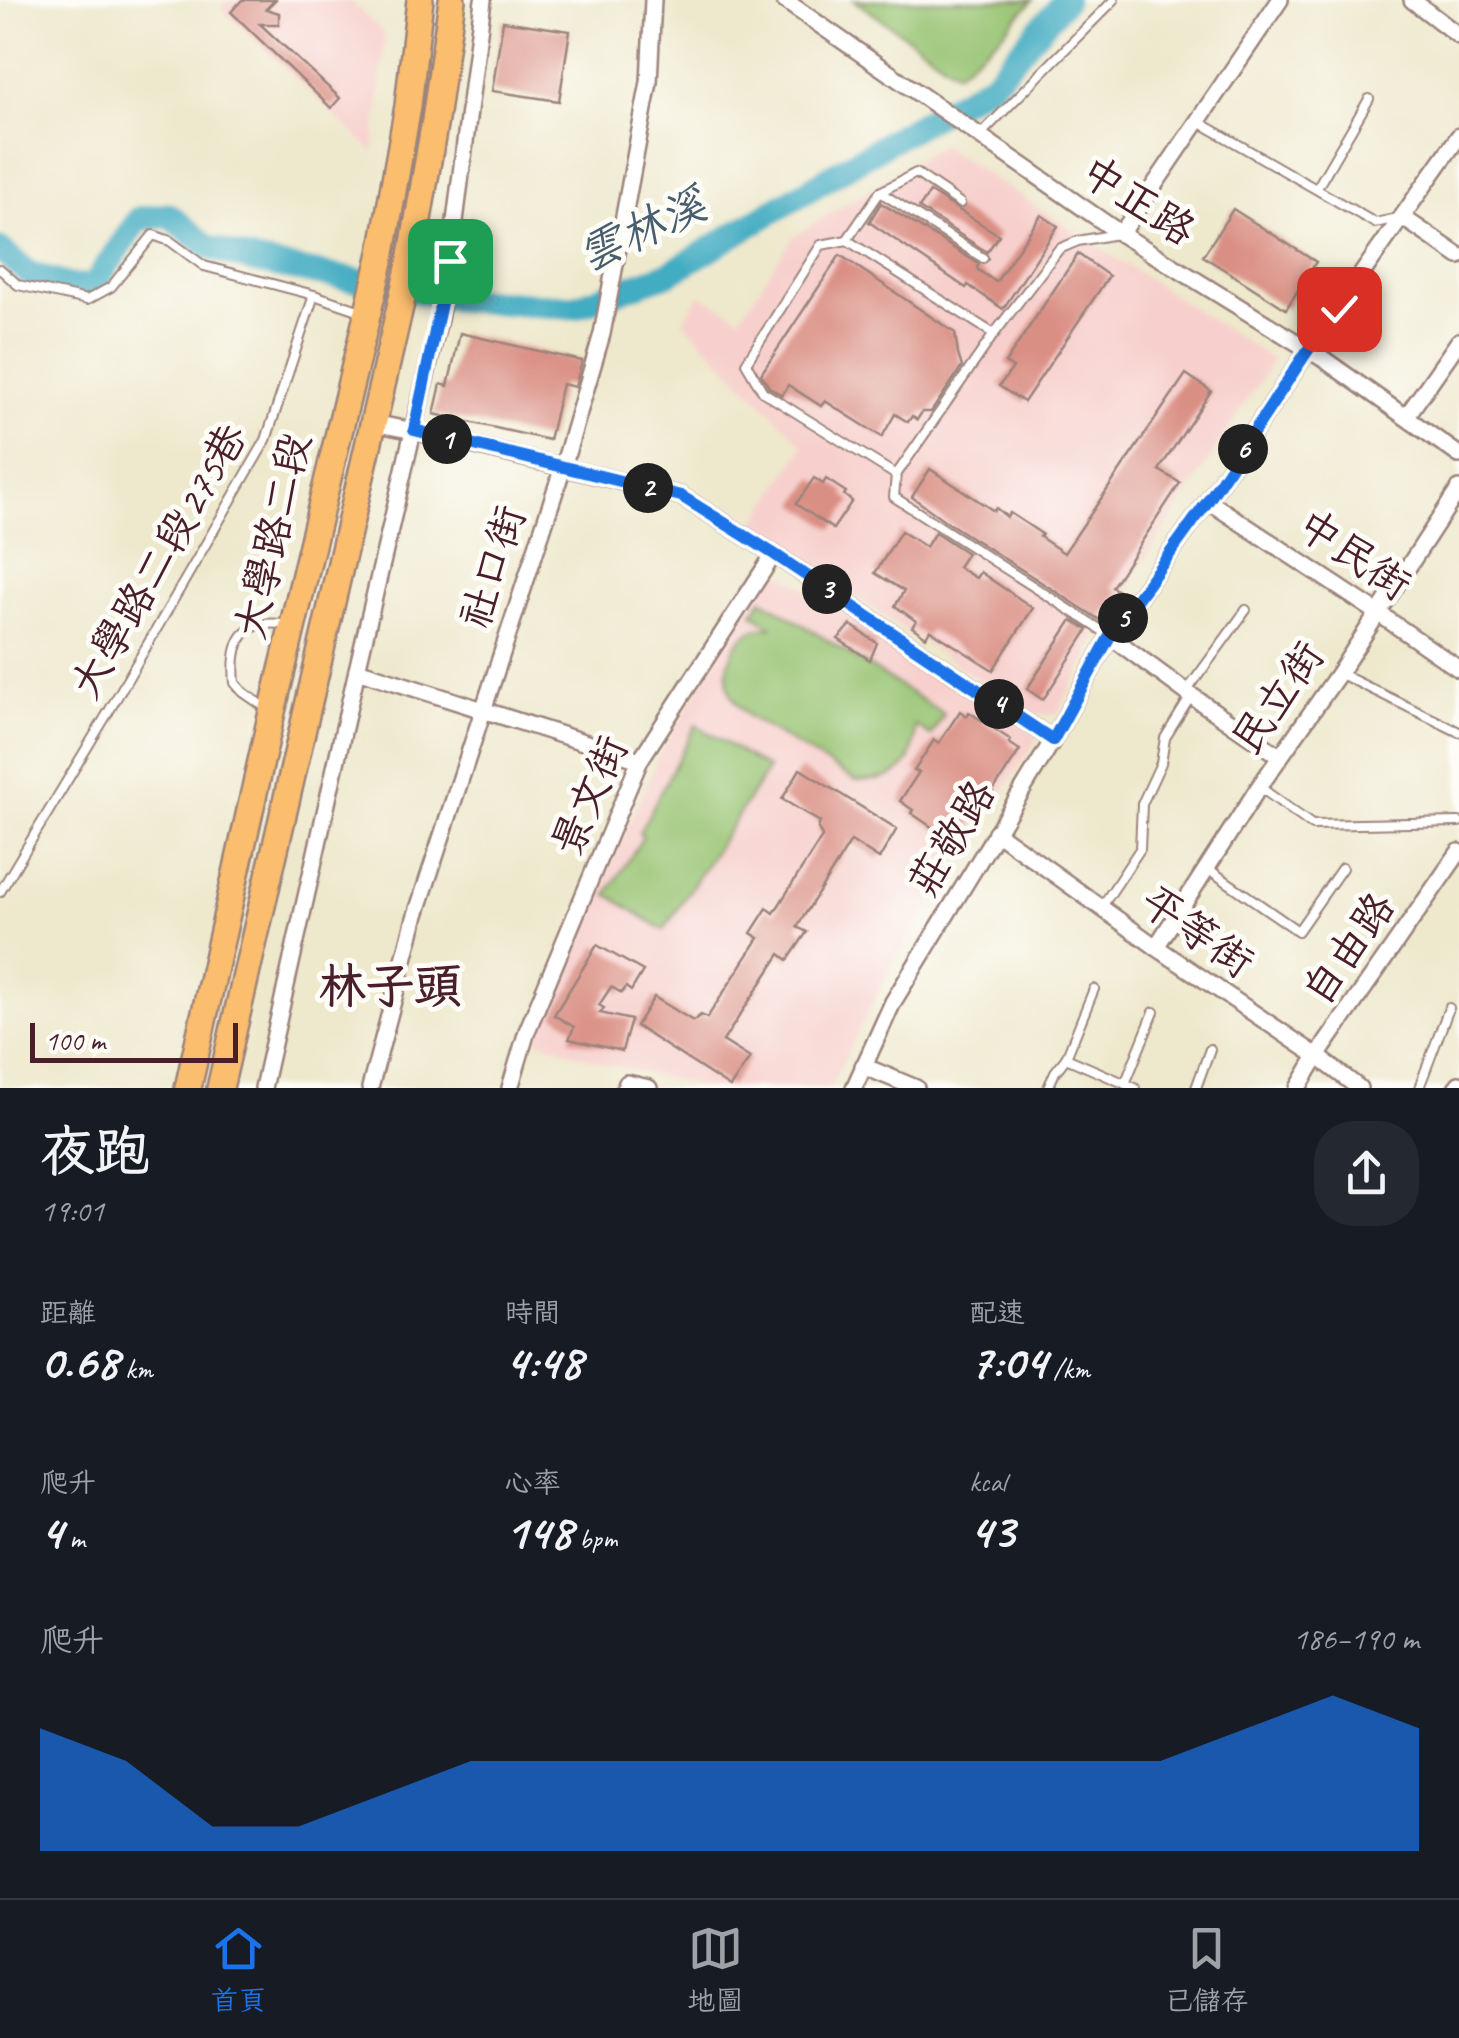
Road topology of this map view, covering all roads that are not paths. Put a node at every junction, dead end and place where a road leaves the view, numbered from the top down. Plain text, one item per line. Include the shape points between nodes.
1 (420, 0) edge
2 (452, 0) edge
3 (483, 0) edge
4 (652, 0) edge
5 (784, 0) edge
6 (1114, 0) edge
7 (1280, 0) edge
8 (1412, 0) edge
9 (1457, 29) edge
10 (1369, 99) dead end
11 (1198, 122) junction
12 (978, 136) junction
13 (1459, 136) edge
14 (1317, 188) junction
15 (880, 192) junction
16 (960, 203) dead end
17 (1402, 217) junction
18 (1121, 234) junction
19 (847, 240) junction
20 (1459, 256) edge
21 (983, 258) dead end
22 (0, 268) edge
23 (314, 295) junction
24 (369, 309) junction
25 (994, 334) junction
26 (1459, 340) edge
27 (1308, 350) junction
28 (1406, 417) junction
29 (372, 423) junction
30 (414, 430) junction
31 (1459, 455) edge
32 (563, 467) junction
33 (896, 475) junction
34 (1459, 488) edge
35 (1208, 501) junction
36 (774, 554) junction
37 (303, 586) junction
38 (332, 594) junction
39 (1246, 610) dead end
40 (1378, 613) junction
41 (293, 626) junction
42 (1110, 636) junction
43 (357, 670) junction
44 (1459, 670) edge
45 (1339, 673) junction
46 (1189, 694) junction
47 (483, 710) junction
48 (272, 712) junction
49 (1459, 732) edge
50 (1053, 740) junction
51 (1280, 756) junction
52 (640, 760) junction
53 (1259, 787) junction
54 (1459, 822) edge
55 (996, 832) junction
56 (1459, 852) edge
57 (1207, 868) junction
58 (1342, 868) dead end
59 (0, 892) edge
60 (1101, 908) junction
61 (1156, 947) junction
62 (1094, 989) dead end
63 (1449, 1008) dead end
64 (1154, 1012) dead end
65 (1210, 1049) dead end
66 (1317, 1056) junction
67 (1066, 1058) junction
68 (864, 1066) junction
69 (1124, 1084) junction
70 (188, 1088) edge
71 (220, 1088) edge
72 (263, 1088) edge
73 (370, 1088) edge
74 (510, 1088) edge
75 (626, 1088) edge
76 (649, 1088) edge
77 (854, 1088) edge
78 (916, 1088) edge
79 (1048, 1088) edge
80 (1135, 1088) edge
81 (1196, 1088) edge
82 (1298, 1088) edge
83 (1359, 1088) edge
84 (1420, 1088) edge

1 - 24 main road, 大學路二段 via 408,106
2 - 29 main road, 大學路二段 via 412,255
3 - 30 street via 450,261
4 - 32 street, 社口街 via 649,82 617,262
5 - 12 street, 中正路
6 - 12 lane
7 - 11 street
8 - 9 street
10 - 14 lane
11 - 14 lane
11 - 18 street
12 - 18 street, 中正路
13 - 17 street, 莊敬路
14 - 17 lane via 1375,222
15 - 16 lane via 916,173
15 - 19 lane
15 - 21 lane
17 - 20 street
17 - 27 street, 莊敬路
18 - 25 lane via 1060,248
18 - 27 street, 中正路
19 - 25 lane
19 - 33 lane via 821,246 746,363 763,392
22 - 23 lane via 18,285 87,300 110,287 153,235 204,266
23 - 24 lane
23 - 59 lane, 大學路二段275巷 via 266,440
24 - 37 main road, 大學路二段
25 - 33 lane
26 - 28 street
27 - 28 street, 中正路
27 - 35 street, 莊敬路
28 - 31 street, 中正路
29 - 30 street
29 - 38 main road, 大學路二段
30 - 32 street
30 - 43 street
32 - 36 street via 681,496
32 - 47 street, 社口街
33 - 42 lane via 894,496
34 - 40 street, 民立街
35 - 40 street, 中民街
35 - 42 street, 莊敬路
36 - 50 street
36 - 52 street, 景文街
37 - 38 main road
37 - 41 main road, 大學路二段
38 - 71 main road, 大學路二段
39 - 46 lane
40 - 44 street, 中民街
40 - 45 street, 民立街
41 - 48 main road, 大學路二段
41 - 48 lane via 268,622 248,628 234,652 235,683
42 - 46 street
42 - 50 street, 莊敬路
43 - 47 street
43 - 72 street
45 - 49 lane
45 - 51 street, 民立街
46 - 51 street
46 - 60 lane via 1142,804 1140,849
47 - 52 street
47 - 73 street, 社口街 via 415,918
48 - 70 main road, 大學路二段
50 - 55 street, 莊敬路
51 - 53 street, 民立街
52 - 74 street, 景文街
53 - 54 lane via 1312,826
53 - 57 street, 民立街
55 - 60 street, 平等街
55 - 68 street, 莊敬路 via 893,1002
56 - 66 street, 自由路
57 - 58 lane via 1298,931
57 - 61 street, 民立街
60 - 61 street, 平等街
61 - 66 street, 平等街
62 - 67 lane
63 - 84 lane
64 - 69 lane
65 - 81 lane
66 - 82 street, 自由路
66 - 83 street, 平等街
67 - 69 lane
67 - 79 lane
68 - 77 street, 莊敬路
68 - 78 street
69 - 80 lane
75 - 76 street

